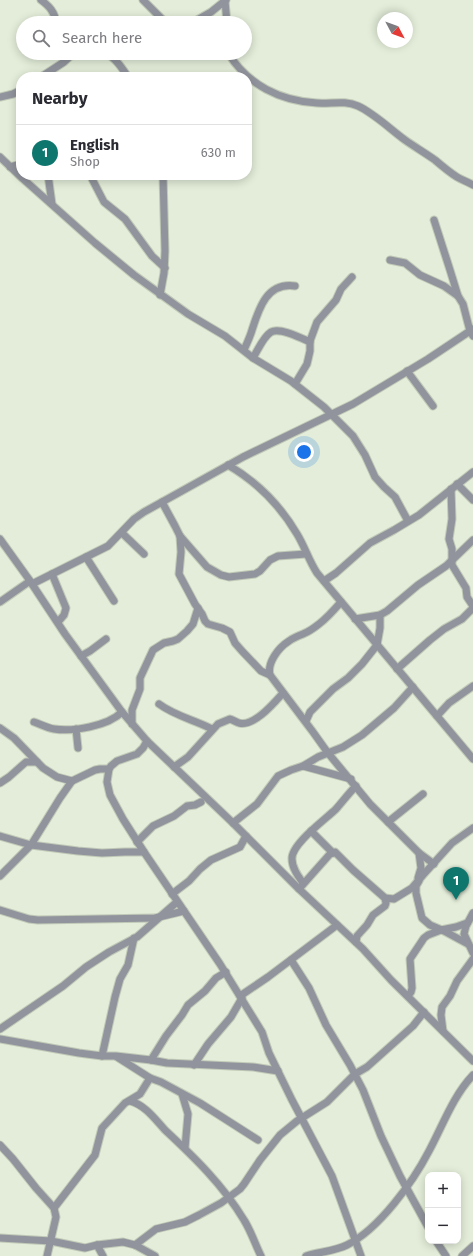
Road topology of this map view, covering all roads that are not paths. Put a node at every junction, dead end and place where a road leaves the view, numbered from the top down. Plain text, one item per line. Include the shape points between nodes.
1 (41, 0) edge
2 (142, 0) edge
3 (226, 0) edge
4 (54, 16) edge
5 (159, 16) edge
6 (204, 16) edge
7 (227, 16) edge
8 (63, 60) edge
9 (115, 60) edge
10 (234, 60) edge
11 (48, 72) edge
12 (124, 72) edge
13 (244, 72) edge
14 (252, 80) edge
15 (16, 92) edge
16 (0, 97) edge
17 (0, 157) edge
18 (16, 165) edge
19 (10, 167) junction
20 (16, 172) edge
21 (25, 180) edge
22 (49, 180) edge
23 (93, 180) edge
24 (163, 180) edge
25 (473, 185) edge
26 (52, 204) junction
27 (434, 220) dead end
28 (390, 260) dead end
29 (164, 268) junction
30 (352, 278) dead end
31 (295, 286) dead end
32 (160, 295) junction
33 (458, 296) junction
34 (472, 332) edge
35 (310, 342) junction
36 (244, 350) junction
37 (253, 358) junction
38 (407, 371) junction
39 (295, 384) junction
40 (433, 406) dead end
41 (331, 414) junction
42 (228, 465) junction
43 (473, 472) edge
44 (457, 484) junction
45 (451, 489) junction
46 (473, 500) edge
47 (162, 502) junction
48 (408, 522) junction
49 (122, 533) junction
50 (180, 536) junction
51 (0, 539) edge
52 (473, 540) edge
53 (144, 554) dead end
54 (306, 554) junction
55 (86, 558) junction
56 (452, 561) junction
57 (52, 574) junction
58 (324, 581) junction
59 (31, 582) junction
60 (114, 601) dead end
61 (0, 602) edge
62 (341, 602) junction
63 (473, 607) edge
64 (198, 608) junction
65 (380, 615) junction
66 (355, 619) junction
67 (58, 622) junction
68 (106, 639) dead end
69 (376, 645) junction
70 (81, 656) junction
71 (397, 669) junction
72 (270, 675) junction
73 (473, 686) edge
74 (413, 687) junction
75 (283, 693) junction
76 (159, 704) dead end
77 (122, 712) junction
78 (437, 716) junction
79 (306, 721) junction
80 (34, 722) dead end
81 (132, 724) junction
82 (0, 728) edge
83 (76, 729) junction
84 (212, 729) junction
85 (146, 741) junction
86 (78, 748) dead end
87 (328, 753) junction
88 (29, 759) junction
89 (473, 759) edge
90 (303, 766) junction
91 (174, 768) junction
92 (109, 769) junction
93 (72, 780) junction
94 (351, 780) junction
95 (0, 783) edge
96 (356, 786) junction
97 (423, 794) dead end
98 (201, 802) dead end
99 (388, 822) junction
100 (233, 823) junction
101 (473, 828) edge
102 (311, 831) junction
103 (0, 836) edge
104 (246, 836) junction
105 (137, 842) junction
106 (31, 845) junction
107 (144, 852) junction
108 (333, 853) junction
109 (419, 853) junction
110 (434, 864) junction
111 (0, 876) edge
112 (419, 881) junction
113 (301, 886) junction
114 (172, 894) junction
115 (385, 898) junction
116 (177, 902) junction
117 (0, 910) edge
118 (184, 912) junction
119 (473, 913) edge
120 (159, 918) junction
121 (467, 923) junction
122 (337, 925) junction
123 (441, 930) junction
124 (134, 938) junction
125 (356, 942) junction
126 (468, 944) junction
127 (473, 952) edge
128 (473, 959) edge
129 (291, 960) junction
130 (226, 972) junction
131 (408, 996) junction
132 (241, 997) junction
133 (424, 1012) junction
134 (0, 1029) edge
135 (443, 1031) junction
136 (0, 1039) edge
137 (102, 1056) junction
138 (116, 1056) junction
139 (151, 1060) junction
140 (473, 1061) edge
141 (194, 1064) junction
142 (278, 1071) junction
143 (355, 1074) junction
144 (473, 1074) edge
145 (150, 1078) junction
146 (182, 1094) junction
147 (130, 1101) junction
148 (302, 1119) junction
149 (258, 1140) dead end
150 (0, 1145) edge
151 (185, 1148) junction
152 (407, 1188) junction
153 (229, 1198) junction
154 (54, 1208) junction
155 (425, 1221) edge
156 (0, 1238) edge
157 (355, 1240) junction
158 (51, 1241) junction
159 (438, 1244) edge
160 (97, 1245) junction
161 (135, 1245) junction
162 (473, 1246) edge
163 (47, 1256) edge
164 (103, 1256) edge
165 (155, 1256) edge
166 (261, 1256) edge
167 (306, 1256) edge
168 (361, 1256) edge
169 (446, 1256) edge
170 (462, 1256) edge

1 - 4 street
2 - 5 street
3 - 6 street
3 - 7 street
8 - 11 street
9 - 12 street
10 - 13 street
14 - 25 street via 270,92 296,101 318,104 346,102 357,105 456,176
15 - 16 street
17 - 19 street
18 - 19 street
19 - 20 street
21 - 26 street
22 - 26 street
23 - 29 street via 104,202 125,219
24 - 29 street via 166,234
26 - 32 street via 122,266
27 - 33 street
28 - 33 street via 405,263 420,275
29 - 32 street
30 - 35 street via 317,322
31 - 36 street via 281,286 267,296
32 - 36 street
33 - 34 street
34 - 38 street
35 - 37 street via 276,330 264,339
35 - 39 street via 307,364
36 - 37 street
37 - 39 street
38 - 40 street
38 - 41 street via 353,404
39 - 41 street
41 - 42 street
41 - 48 street via 353,436 375,477 395,497
42 - 47 street
42 - 54 street via 255,483 268,496 298,535
43 - 44 street
44 - 45 street
44 - 46 street
45 - 48 street
45 - 56 street
47 - 49 street via 139,515
47 - 50 street
48 - 58 street via 370,543
49 - 53 street
49 - 55 street via 108,546
50 - 54 street via 207,567 229,577 254,574 274,557
50 - 64 street via 179,574
51 - 59 street
52 - 56 street
54 - 58 street
55 - 57 street
55 - 60 street
56 - 63 street via 452,566 466,588 467,597
56 - 65 street
57 - 59 street
57 - 67 street via 66,608
58 - 62 street
59 - 61 street
59 - 67 street
62 - 66 street
62 - 72 street via 320,624 284,645 272,660
63 - 71 street via 462,619 444,628
64 - 72 street via 206,622 230,632 242,651 261,671
64 - 81 street via 193,624 187,632 153,650 140,678 140,689 132,710
65 - 66 street
65 - 69 street
66 - 69 street
67 - 70 street
68 - 70 street
69 - 71 street
69 - 79 street via 348,678 310,712
70 - 77 street
71 - 74 street
72 - 75 street
73 - 78 street via 449,703
74 - 78 street
74 - 87 street via 394,708 362,735
75 - 79 street
75 - 84 street via 252,721 240,724 229,719
76 - 84 street via 169,711
77 - 81 street
77 - 83 street via 100,724
78 - 89 street
79 - 87 street
80 - 83 street via 54,729
81 - 85 street
82 - 88 street via 14,738
83 - 86 street
84 - 91 street via 188,757
85 - 91 street
85 - 92 street via 137,754 117,761
87 - 90 street
87 - 94 street
88 - 93 street via 57,777
88 - 95 street via 10,778
90 - 94 street
90 - 100 street via 278,776 257,804
91 - 100 street
92 - 93 street via 95,770
92 - 105 street via 107,782 110,795
93 - 106 street
94 - 96 street
96 - 99 street
96 - 102 street via 336,809
97 - 99 street
98 - 105 street via 188,806 153,826
99 - 109 street
100 - 104 street
101 - 110 street via 456,839
102 - 108 street
102 - 113 street via 297,845 291,858
103 - 106 street
104 - 113 street
104 - 114 street via 240,847 211,860
105 - 107 street
106 - 107 street via 102,853
106 - 111 street
107 - 114 street
108 - 113 street
108 - 115 street
109 - 110 street
109 - 112 street
110 - 112 street
112 - 115 street via 394,899
112 - 123 street via 416,893 421,916 427,923
113 - 122 street
114 - 116 street
115 - 125 street via 385,906 373,915
116 - 118 street
116 - 120 street
117 - 120 street via 38,920
118 - 120 street
118 - 130 street
119 - 121 street
120 - 124 street
121 - 123 street
121 - 126 street via 464,934
122 - 125 street
122 - 129 street
123 - 126 street
123 - 131 street via 425,937 411,956 412,988
124 - 134 street via 86,967
124 - 137 street via 128,967 120,979 115,997
125 - 131 street
126 - 127 street
128 - 135 street via 442,1007
129 - 132 street
129 - 143 street
130 - 132 street
130 - 139 street via 216,978 188,1005
131 - 133 street
132 - 141 street via 231,1017
132 - 142 street via 262,1032
133 - 135 street
133 - 143 street via 413,1026
135 - 140 street
136 - 137 street
137 - 138 street
138 - 139 street
138 - 145 street
139 - 141 street
141 - 142 street
142 - 148 street
143 - 148 street via 327,1102
143 - 152 street via 381,1136
144 - 152 street via 459,1092 428,1154
145 - 146 street
145 - 147 street via 140,1094
146 - 149 street
146 - 151 street via 188,1114
147 - 151 street via 146,1110
147 - 154 street via 122,1105 102,1128 95,1155
148 - 153 street via 278,1136 244,1186
148 - 157 street via 332,1176
150 - 154 street
151 - 153 street
152 - 155 street
152 - 157 street via 375,1223
153 - 161 street via 185,1222 156,1229
153 - 166 street via 246,1224
154 - 158 street via 56,1217
156 - 158 street
157 - 167 street via 344,1246
157 - 168 street
158 - 160 street via 79,1248
158 - 163 street
159 - 169 street
160 - 161 street via 123,1242
160 - 164 street
161 - 165 street
162 - 170 street

